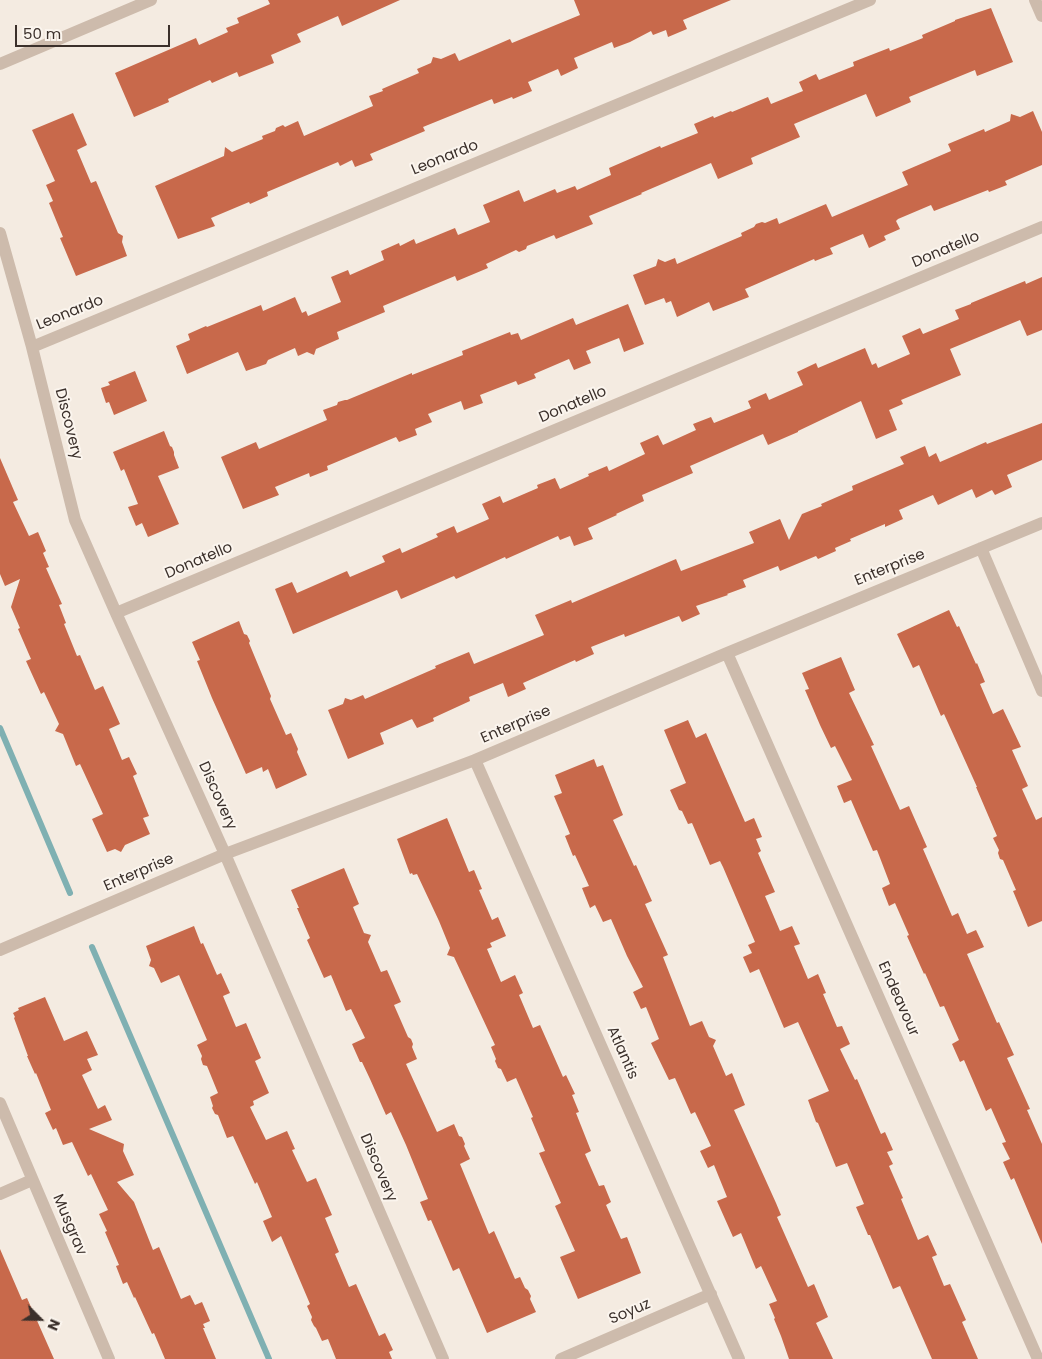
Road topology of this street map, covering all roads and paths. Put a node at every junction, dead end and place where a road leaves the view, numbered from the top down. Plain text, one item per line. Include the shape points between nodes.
1 (151, 0) edge
2 (870, 0) edge
3 (1035, 0) edge
4 (1042, 16) edge
5 (0, 64) edge
6 (1042, 227) edge
7 (0, 233) edge
8 (32, 346) junction
9 (1042, 523) edge
10 (981, 548) junction
11 (116, 613) junction
12 (727, 653) junction
13 (1042, 691) edge
14 (475, 760) junction
15 (225, 854) junction
16 (0, 950) edge
17 (0, 1103) edge
18 (32, 1180) junction
19 (0, 1194) edge
20 (711, 1294) junction
21 (110, 1359) edge
22 (443, 1359) edge
23 (561, 1359) edge
24 (739, 1359) edge
25 (1038, 1359) edge

1 - 5 street
2 - 8 street, Leonardo
3 - 4 street
6 - 11 street, Donatello
7 - 8 street, Discovery
8 - 11 street, Discovery via 75,520
9 - 10 street, Enterprise
10 - 12 street, Enterprise
10 - 13 street
11 - 15 street, Discovery
12 - 14 street, Enterprise
12 - 25 street, Endeavour
14 - 15 street, Enterprise
14 - 20 street, Atlantis
15 - 16 street, Enterprise
15 - 22 street, Discovery
17 - 18 street, Musgrav
18 - 19 street
18 - 21 street, Musgrav
20 - 23 street, Soyuz
20 - 24 street, Atlantis

